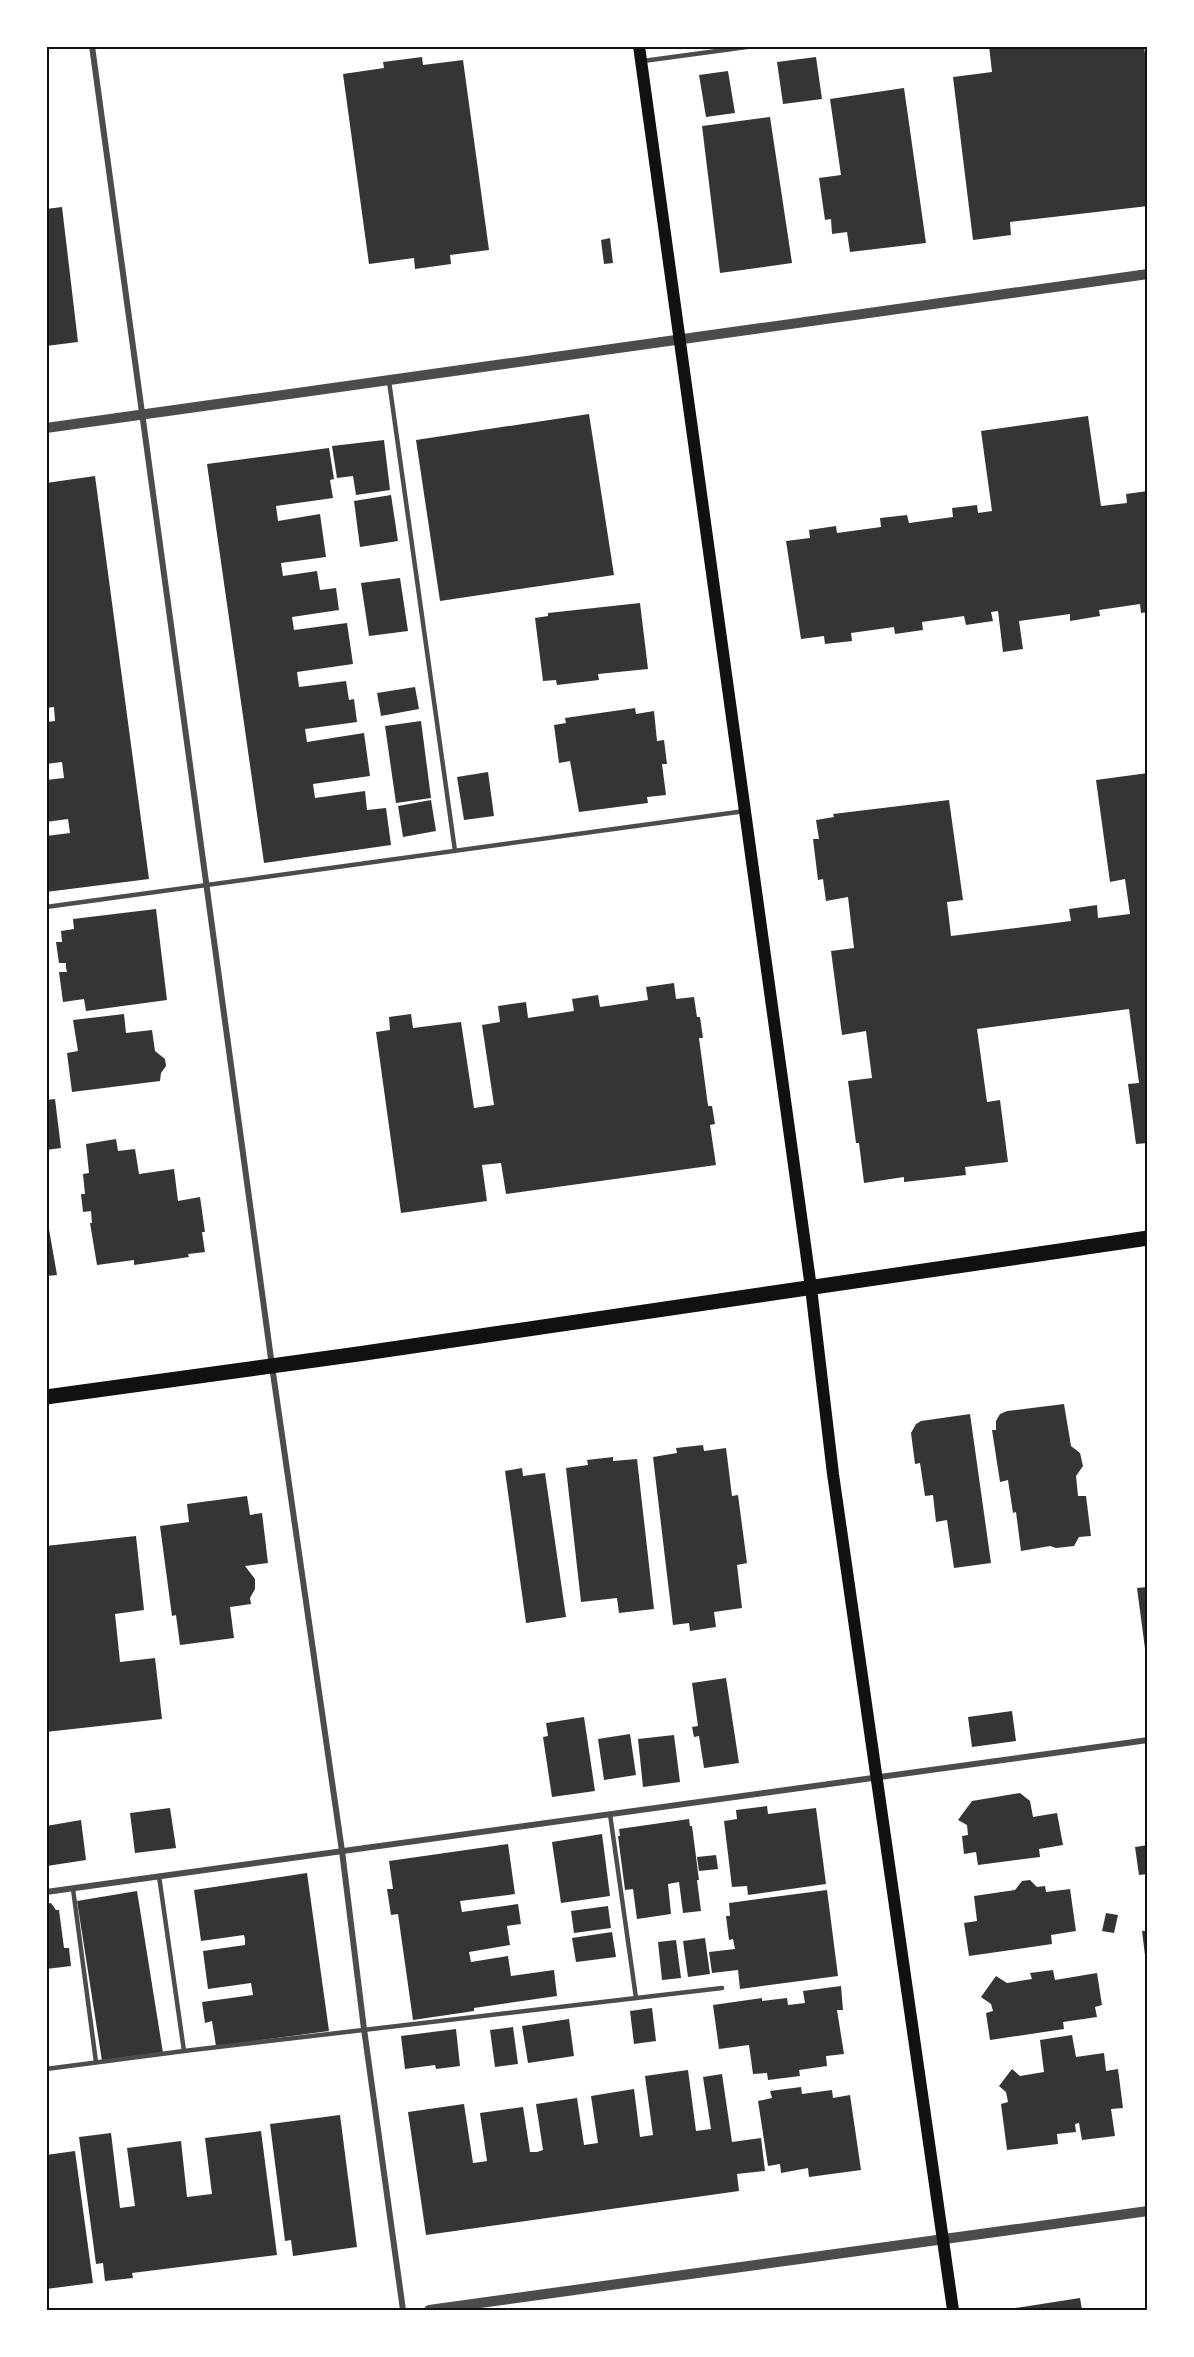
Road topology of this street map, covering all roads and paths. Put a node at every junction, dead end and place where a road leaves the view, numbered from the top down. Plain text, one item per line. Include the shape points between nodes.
1 (92, 46) edge
2 (639, 46) edge
3 (754, 46) edge
4 (641, 62) junction
5 (1148, 274) edge
6 (679, 339) junction
7 (389, 380) junction
8 (141, 414) junction
9 (46, 428) edge
10 (745, 811) junction
11 (455, 851) junction
12 (206, 885) junction
13 (46, 907) edge
14 (1148, 1239) edge
15 (811, 1288) junction
16 (272, 1366) junction
17 (46, 1397) edge
18 (1148, 1740) edge
19 (878, 1777) junction
20 (610, 1814) junction
21 (342, 1851) junction
22 (159, 1876) junction
23 (73, 1889) junction
24 (46, 1892) edge
25 (722, 1988) dead end
26 (636, 1998) junction
27 (364, 2029) junction
28 (184, 2051) junction
29 (96, 2062) junction
30 (46, 2069) edge
31 (1148, 2211) edge
32 (944, 2240) junction
33 (403, 2310) edge
34 (429, 2310) edge
35 (953, 2310) edge

1 - 8 street
2 - 4 main road
3 - 4 lane
4 - 6 main road
5 - 6 street
6 - 7 street
6 - 10 main road
7 - 8 street
7 - 11 lane
8 - 9 street
8 - 12 street
10 - 11 lane
10 - 15 main road
11 - 12 lane
12 - 13 lane
12 - 16 street
14 - 15 main road
15 - 16 main road
15 - 19 main road via 833,1473
16 - 17 main road
16 - 21 street
18 - 19 street
19 - 20 street
19 - 32 main road
20 - 21 street
20 - 26 lane
21 - 22 street
21 - 27 street
22 - 23 street
22 - 28 lane
23 - 24 street
23 - 29 lane
25 - 26 lane
26 - 27 lane
27 - 28 lane
27 - 33 street
28 - 29 lane
29 - 30 lane
31 - 32 street
32 - 34 street
32 - 35 main road

